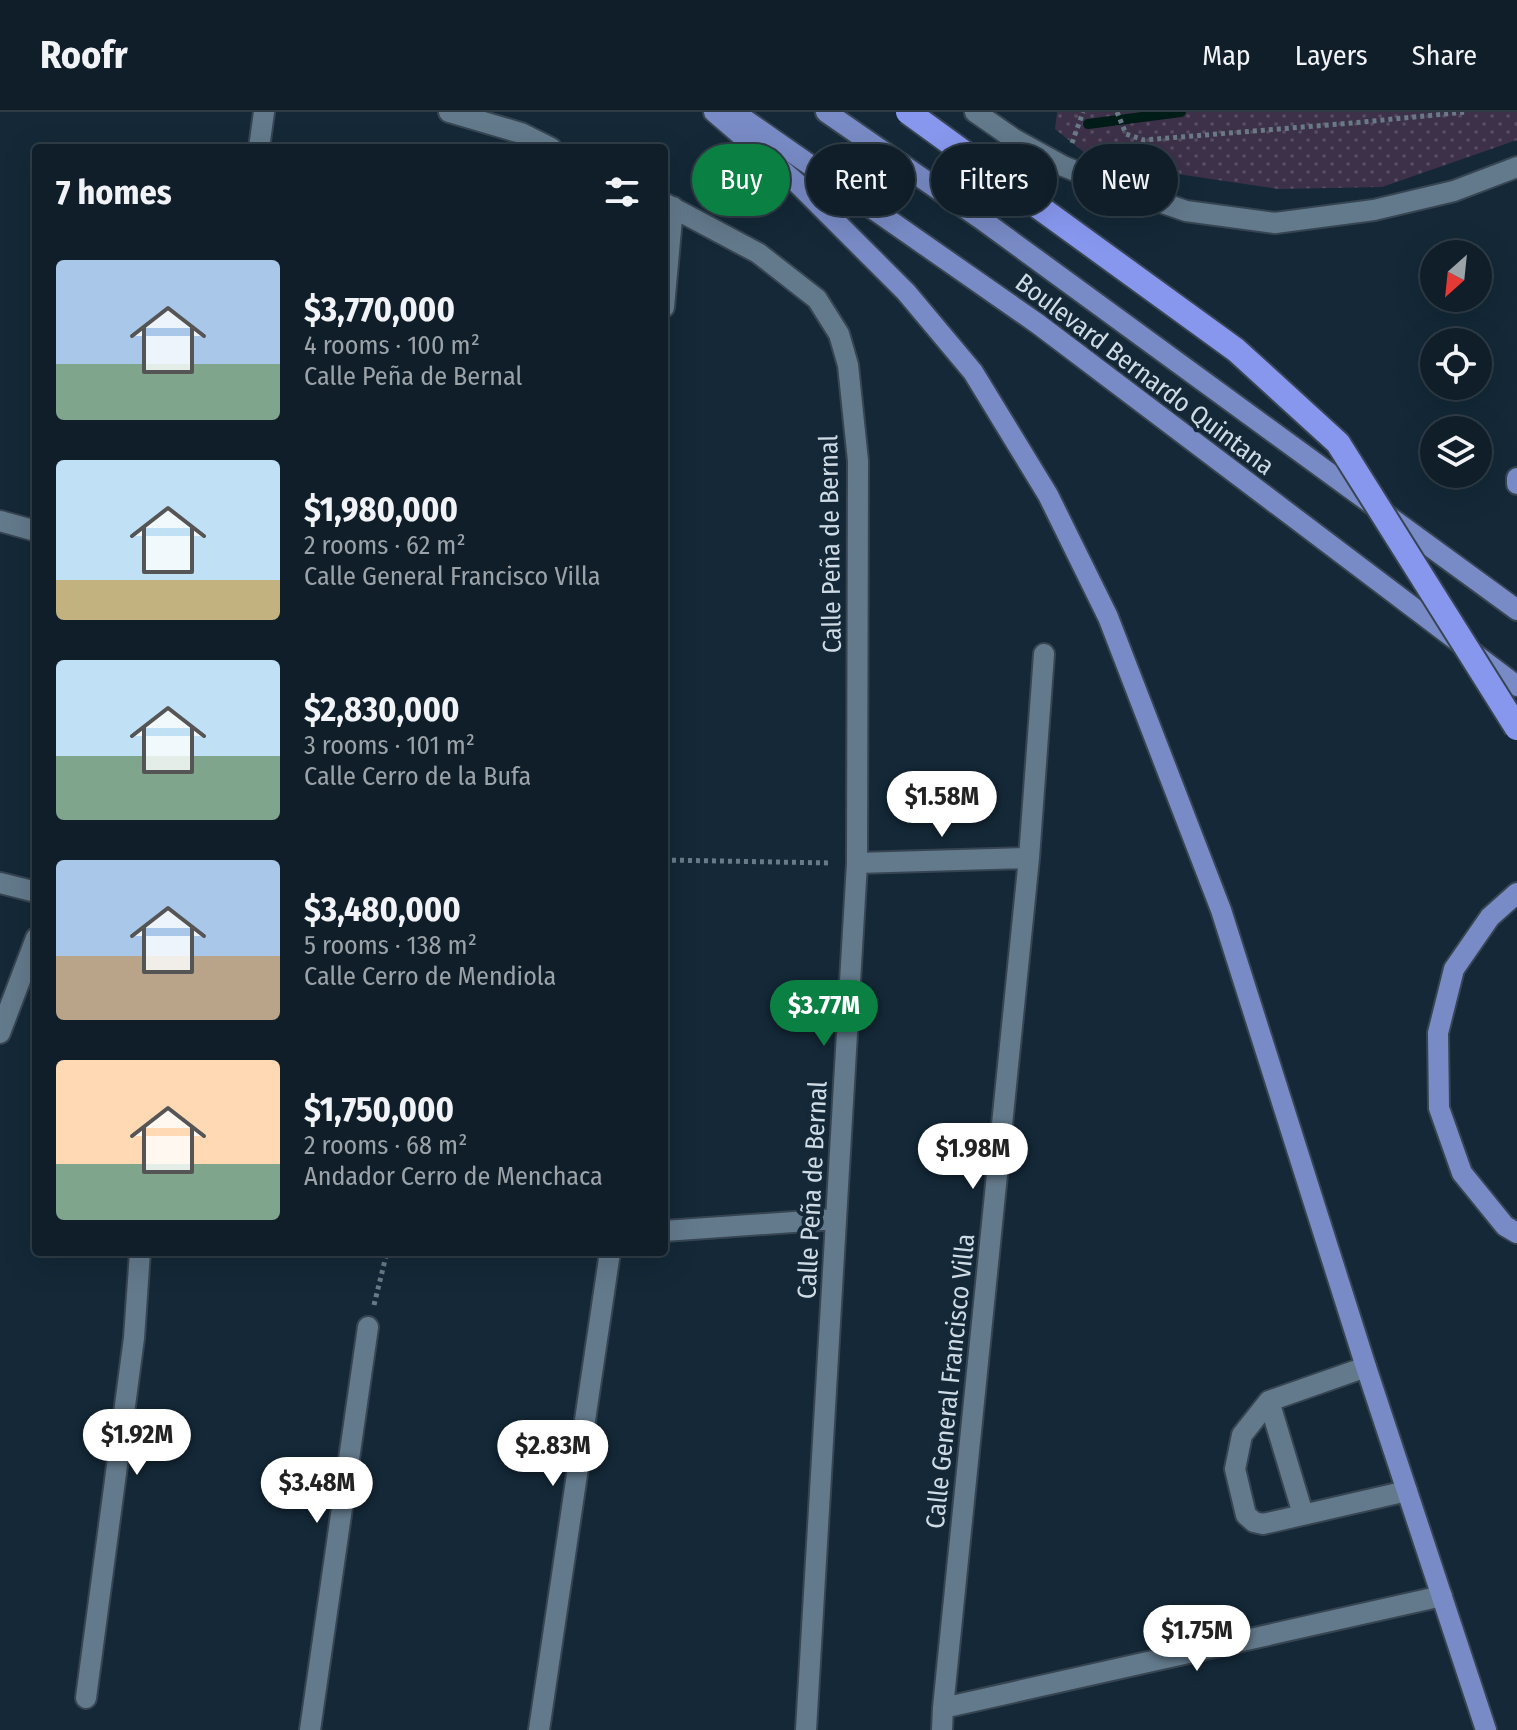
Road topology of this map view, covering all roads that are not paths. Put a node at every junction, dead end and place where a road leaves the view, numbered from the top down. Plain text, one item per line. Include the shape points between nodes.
1 (264, 112) edge
2 (449, 112) edge
3 (714, 112) edge
4 (734, 112) edge
5 (826, 112) edge
6 (908, 112) edge
7 (975, 112) edge
8 (260, 144) edge
9 (543, 144) edge
10 (1517, 167) edge
11 (668, 205) edge
12 (0, 521) edge
13 (32, 530) edge
14 (1517, 610) edge
15 (1044, 654) dead end
16 (1517, 686) edge
17 (1517, 728) edge
18 (1029, 858) junction
19 (857, 863) junction
20 (0, 883) edge
21 (32, 891) edge
22 (1517, 893) edge
23 (32, 949) edge
24 (0, 1033) edge
25 (836, 1219) junction
26 (668, 1231) edge
27 (1517, 1233) edge
28 (140, 1256) edge
29 (609, 1256) edge
30 (368, 1327) road end
31 (1366, 1367) junction
32 (1269, 1401) junction
33 (1407, 1491) junction
34 (1303, 1514) junction
35 (1442, 1596) junction
36 (86, 1698) dead end
37 (943, 1708) junction
38 (310, 1730) edge
39 (539, 1730) edge
40 (806, 1730) edge
41 (942, 1730) edge
42 (1486, 1730) edge

1 - 8 street
2 - 9 street
3 - 31 main road via 798,184 906,292 973,372 1048,495 1108,617 1221,910
4 - 16 main road, Boulevard Bernardo Quintana via 1038,324
5 - 14 main road, Boulevard Bernardo Quintana
6 - 17 highway, bridge via 1236,350 1338,443
7 - 10 street via 1063,166 1105,183 1186,211 1275,223 1374,210 1454,191
11 - 19 street, Calle Peña de Bernal via 758,253 817,299 839,334 848,365 858,461
12 - 13 street
15 - 18 street, Calle General Francisco Villa
18 - 19 street
18 - 37 street, Calle General Francisco Villa
19 - 25 street, Calle Peña de Bernal
20 - 21 street
22 - 27 main road via 1490,917 1454,969 1438,1033 1439,1108 1462,1173 1505,1226
23 - 24 street
25 - 26 street
25 - 40 street, Calle Peña de Bernal
28 - 36 street via 134,1338
29 - 39 street
30 - 38 street
31 - 32 street
31 - 33 main road
32 - 34 street
32 - 34 street via 1242,1435 1235,1469 1246,1515 1263,1524
33 - 34 street
33 - 35 main road
35 - 37 street
35 - 42 main road
37 - 41 street, Calle General Francisco Villa

